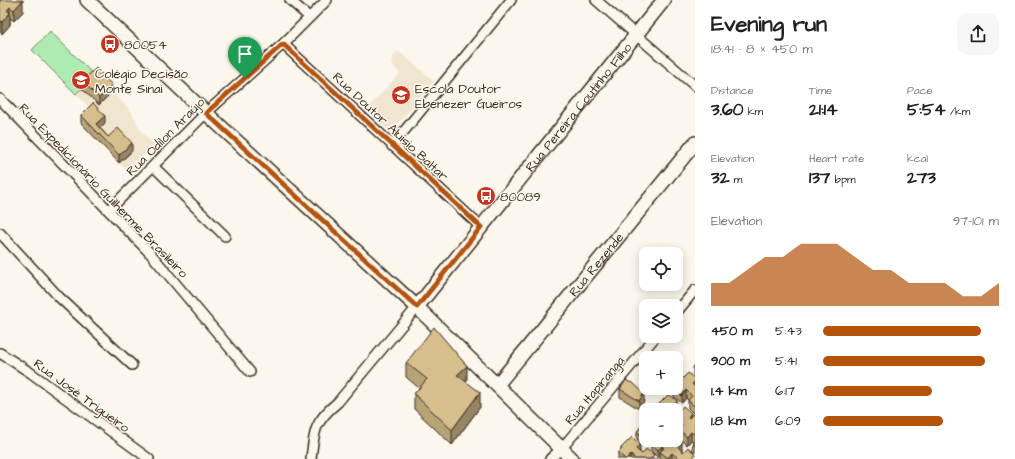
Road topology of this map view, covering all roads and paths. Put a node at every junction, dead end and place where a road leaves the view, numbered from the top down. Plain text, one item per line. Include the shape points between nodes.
1 (87, 0) edge
2 (290, 0) edge
3 (327, 0) edge
4 (512, 0) edge
5 (596, 0) edge
6 (664, 0) edge
7 (309, 17) junction
8 (636, 34) junction
9 (283, 44) junction
10 (695, 86) edge
11 (0, 100) edge
12 (206, 113) junction
13 (695, 144) edge
14 (392, 146) junction
15 (153, 166) junction
16 (109, 210) junction
17 (481, 227) junction
18 (0, 233) edge
19 (225, 236) dead end
20 (695, 290) edge
21 (683, 305) edge
22 (417, 307) junction
23 (650, 343) edge
24 (0, 353) edge
25 (132, 365) dead end
26 (250, 372) dead end
27 (497, 385) junction
28 (562, 448) junction
29 (149, 459) edge
30 (311, 459) edge
31 (550, 459) edge
32 (572, 459) edge

1 - 12 street
2 - 7 street
3 - 7 street, Rua Odilon Araújo
4 - 14 street
5 - 8 street
6 - 8 street, Rua Pereira Coutinho Filho
7 - 9 street, Rua Odilon Araújo
8 - 10 street
8 - 17 street, Rua Pereira Coutinho Filho
9 - 12 street, Rua Odilon Araújo
9 - 14 street, Rua Doutor Aluísio Baltar
11 - 16 street, Rua Expedicionário Guilherme Brasileiro
12 - 15 street, Rua Odilon Araújo
12 - 22 street
13 - 27 street, Rua Rezende
14 - 17 street, Rua Doutor Aluísio Baltar
15 - 16 street, Rua Odilon Araújo
15 - 19 street
16 - 26 street, Rua Expedicionário Guilherme Brasileiro via 150,253
17 - 22 street, Rua Pereira Coutinho Filho
18 - 25 street via 59,297
20 - 21 street
22 - 27 street
22 - 30 street via 338,402 323,416 314,438
23 - 28 street, Rua Itapiranga
24 - 29 street, Rua José Trigueiro
27 - 28 street
28 - 31 street, Rua Itapiranga
28 - 32 street

